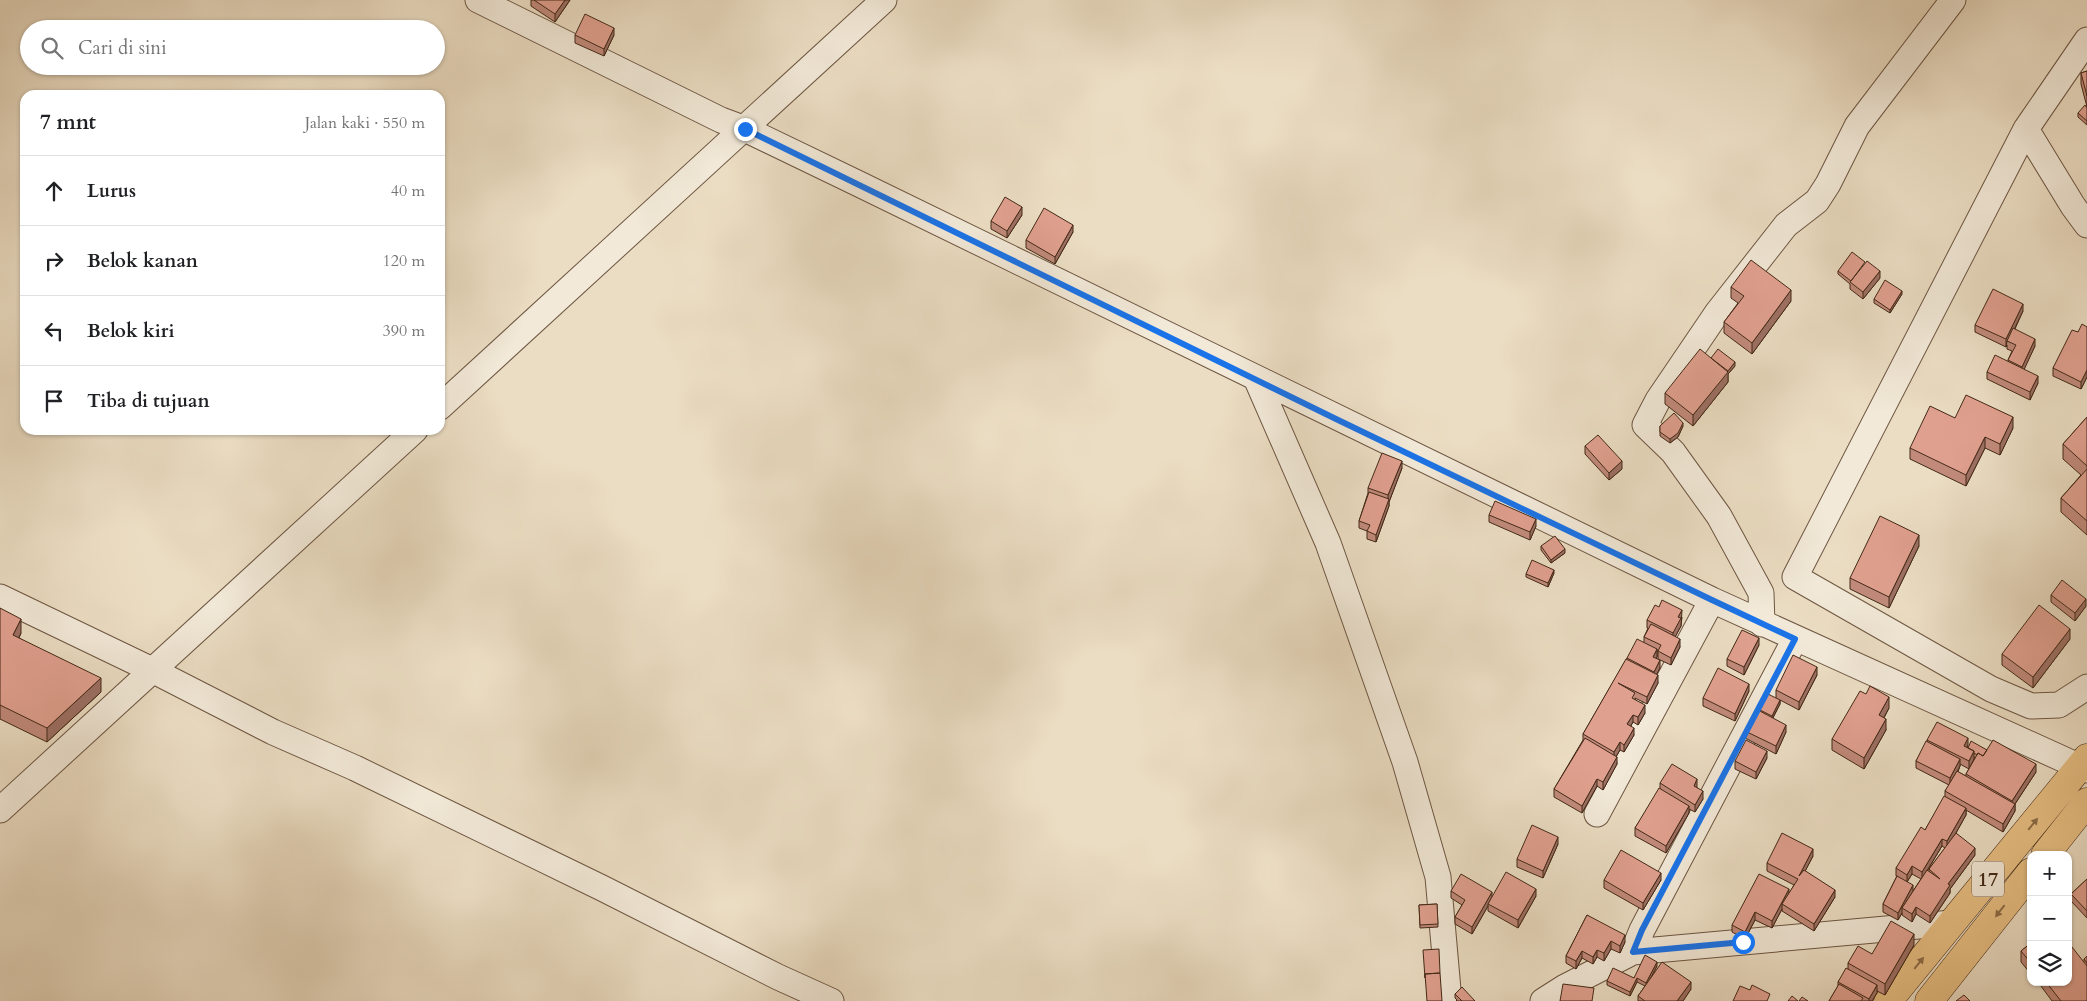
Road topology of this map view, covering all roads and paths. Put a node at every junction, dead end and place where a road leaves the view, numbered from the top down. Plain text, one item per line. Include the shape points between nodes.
1 (478, 0) edge
2 (884, 0) edge
3 (1954, 0) edge
4 (2087, 40) edge
5 (745, 129) junction
6 (2026, 129) junction
7 (2087, 225) edge
8 (1256, 378) junction
9 (445, 402) edge
10 (410, 435) edge
11 (0, 597) edge
12 (1712, 600) junction
13 (1762, 624) junction
14 (1795, 639) junction
15 (152, 670) junction
16 (2087, 687) edge
17 (2085, 764) edge
18 (2087, 802) edge
19 (0, 810) edge
20 (1597, 814) dead end
21 (2048, 851) edge
22 (2027, 877) edge
23 (1952, 923) junction
24 (1633, 952) junction
25 (831, 1001) edge
26 (1449, 1001) edge
27 (1543, 1001) edge
28 (1888, 1001) edge
29 (1929, 1001) edge

1 - 5 street
2 - 5 street
3 - 13 street via 1857,126 1817,201 1786,225 1717,313 1658,400 1646,425 1673,452 1720,516 1761,593
4 - 6 street
5 - 8 street
5 - 9 street
6 - 7 street
6 - 16 street via 1795,577 1991,689 2031,706 2059,705
8 - 12 street
8 - 26 street via 1328,543 1405,762 1438,877
10 - 15 street
11 - 15 street
12 - 13 street
12 - 20 street
13 - 14 street
14 - 17 street
14 - 24 street
15 - 19 street
15 - 25 street via 273,732 355,768
23 -> 17 highway, 17
18 - 21 highway
22 -> 29 highway, 17
23 - 24 street
28 -> 23 highway, 17
24 - 27 street

